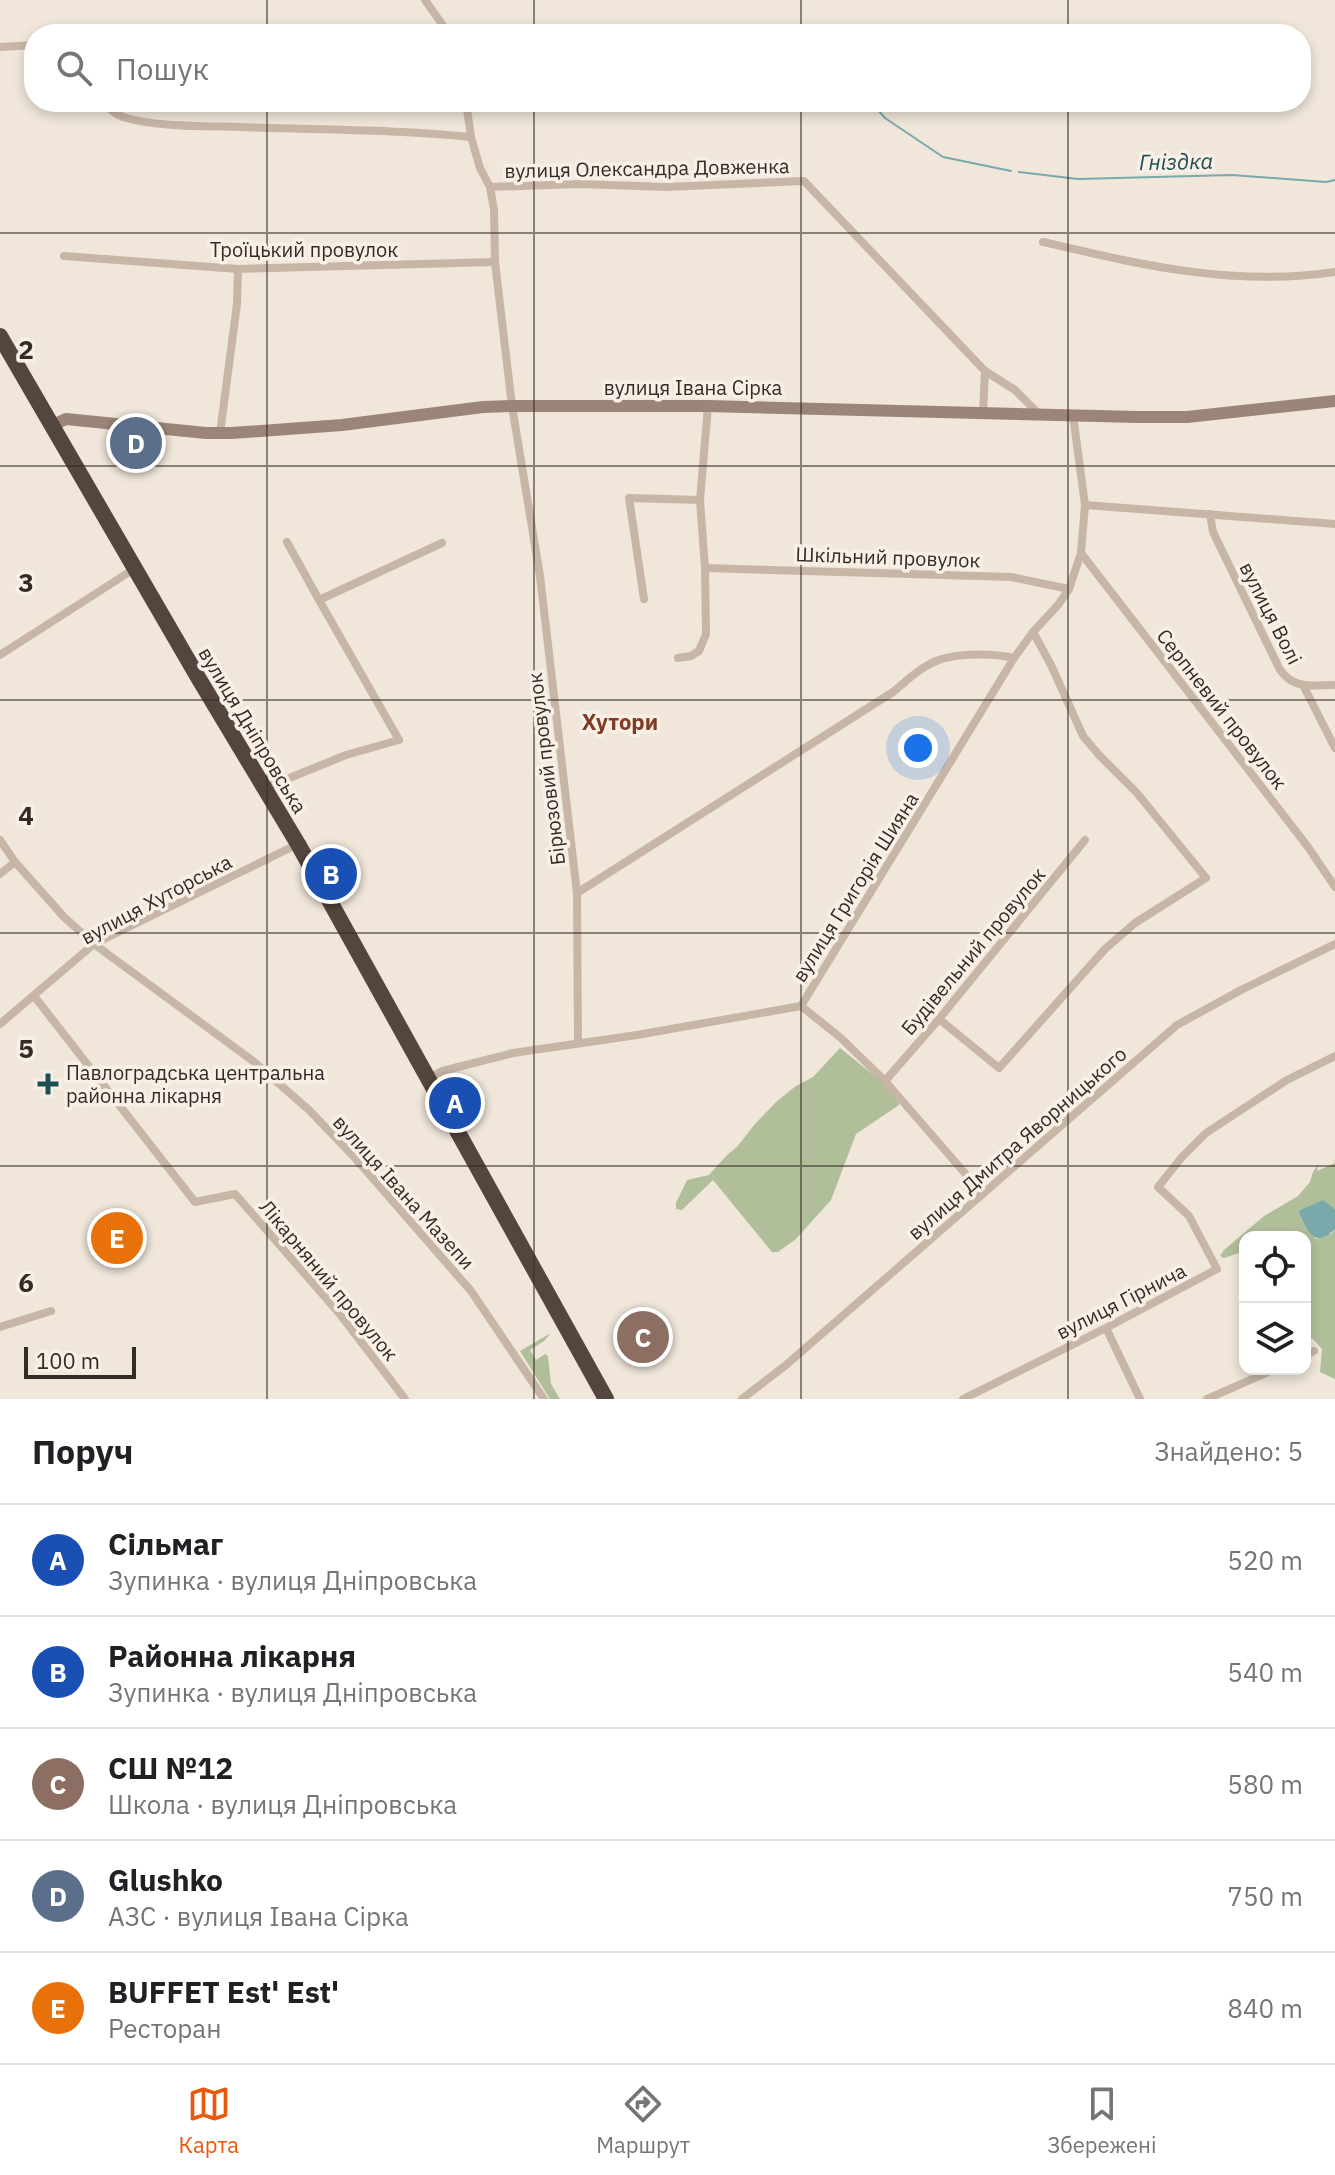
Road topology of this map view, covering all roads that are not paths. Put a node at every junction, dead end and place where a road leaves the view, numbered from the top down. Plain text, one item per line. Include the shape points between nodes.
1 (425, 0) edge
2 (442, 24) edge
3 (24, 46) edge
4 (0, 47) edge
5 (114, 112) edge
6 (467, 112) edge
7 (471, 137) junction
8 (490, 187) junction
9 (1043, 242) dead end
10 (64, 256) dead end
11 (495, 262) junction
12 (238, 269) junction
13 (1335, 272) edge
14 (0, 336) edge
15 (985, 371) junction
16 (1335, 401) edge
17 (512, 406) junction
18 (708, 406) junction
19 (983, 413) junction
20 (1039, 414) junction
21 (1073, 415) junction
22 (53, 425) junction
23 (220, 433) junction
24 (700, 500) junction
25 (1085, 505) junction
26 (1210, 514) junction
27 (1335, 524) edge
28 (287, 542) dead end
29 (442, 543) dead end
30 (1081, 553) junction
31 (705, 568) junction
32 (134, 569) junction
33 (1069, 589) junction
34 (644, 599) dead end
35 (319, 600) junction
36 (1033, 632) junction
37 (1, 654) edge
38 (678, 658) dead end
39 (1014, 658) junction
40 (1303, 685) junction
41 (1335, 685) edge
42 (1335, 748) edge
43 (265, 788) junction
44 (0, 840) edge
45 (1085, 840) dead end
46 (298, 844) junction
47 (15, 862) junction
48 (0, 874) edge
49 (1335, 887) edge
50 (577, 893) junction
51 (94, 944) junction
52 (1335, 944) edge
53 (34, 996) junction
54 (801, 1006) junction
55 (939, 1019) junction
56 (0, 1024) edge
57 (578, 1043) junction
58 (1335, 1056) edge
59 (427, 1079) junction
60 (885, 1081) junction
61 (983, 1194) junction
62 (51, 1311) dead end
63 (0, 1327) edge
64 (1106, 1328) junction
65 (1261, 1375) edge
66 (405, 1399) edge
67 (544, 1399) edge
68 (606, 1399) edge
69 (742, 1399) edge
70 (963, 1399) edge
71 (1140, 1399) edge
72 (1207, 1399) edge

1 - 2 street
3 - 4 street
5 - 7 street via 211,127
6 - 7 street, вулиця Олександра Довженка
7 - 8 street, вулиця Олександра Довженка
8 - 11 street, Бірюзовий провулок
8 - 15 street, вулиця Олександра Довженка via 804,181
9 - 13 street via 1196,273 1277,277
10 - 12 street, Троїцький провулок
11 - 12 street, Троїцький провулок
11 - 17 street, Бірюзовий провулок
12 - 23 street
14 - 22 highway, вулиця Дніпровська
15 - 19 street
15 - 20 street, вулиця Олександра Довженка
16 - 21 street, вулиця Івана Сірка via 1187,417
17 - 18 street, вулиця Івана Сірка
17 - 23 street, вулиця Івана Сірка
17 - 50 street, Бірюзовий провулок via 540,576
18 - 19 street, вулиця Івана Сірка
18 - 24 street
19 - 20 street, вулиця Івана Сірка
20 - 21 street, вулиця Івана Сірка
21 - 25 street, вулиця Григорія Шияна
22 - 23 street, вулиця Івана Сірка via 66,419
22 - 32 highway, вулиця Дніпровська
24 - 31 street
24 - 34 street via 629,498
25 - 26 street
25 - 30 street, вулиця Григорія Шияна
26 - 27 street
26 - 40 street, вулиця Волі via 1213,532 1280,670 1287,680
28 - 35 street
29 - 35 street
30 - 33 street, вулиця Григорія Шияна
30 - 49 street, Серпневий провулок
31 - 33 street, Шкільний провулок via 1011,577
31 - 38 street via 704,643 691,656
32 - 37 street
32 - 43 highway, вулиця Дніпровська
33 - 36 street, вулиця Григорія Шияна
35 - 43 street via 399,740
36 - 39 street, вулиця Григорія Шияна
36 - 55 street via 1083,736 1206,878 1135,923 1105,949 999,1068
39 - 50 street, Бірюзовий провулок via 952,657 926,665 893,692
39 - 54 street, вулиця Григорія Шияна
40 - 41 street, вулиця Волі
40 - 42 street
43 - 46 highway, вулиця Дніпровська
44 - 47 street, вулиця Івана Мазепи
45 - 55 street, Будівельний провулок
46 - 51 street, вулиця Хуторська
46 - 59 highway, вулиця Дніпровська
47 - 48 street
47 - 51 street, вулиця Івана Мазепи
50 - 57 street
51 - 53 street, вулиця Хуторська
51 - 67 street, вулиця Івана Мазепи via 253,1061 309,1110 471,1291
52 - 61 street, вулиця Дмитра Яворницького via 1177,1025
53 - 56 street, вулиця Хуторська
53 - 66 street, Лікарняний провулок via 195,1202 235,1194 339,1313
54 - 57 street, вулиця Григорія Шияна
54 - 60 street
55 - 60 street, Будівельний провулок
57 - 59 street, вулиця Григорія Шияна via 513,1053
58 - 64 street, вулиця Гірнича via 1231,1115 1182,1157 1158,1187 1189,1216 1217,1269
59 - 68 highway, вулиця Дніпровська
60 - 61 street
61 - 69 street, вулиця Дмитра Яворницького
62 - 63 street
64 - 70 street, вулиця Гірнича
64 - 71 street
65 - 72 street

